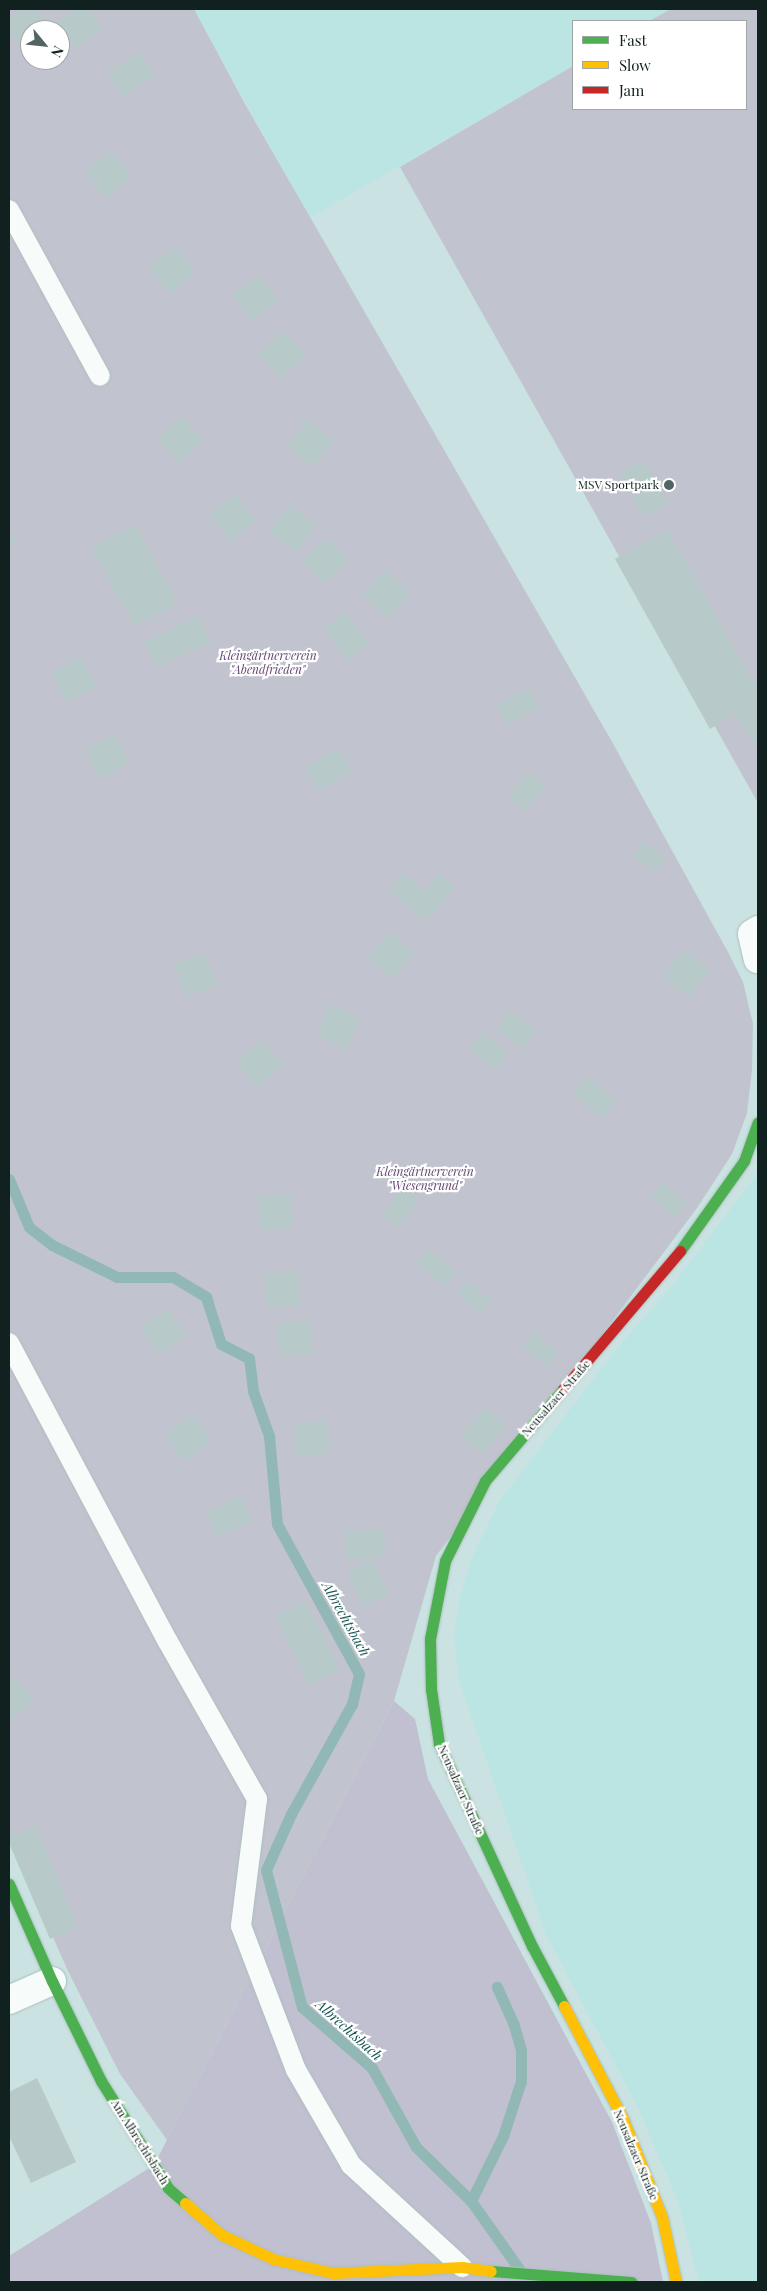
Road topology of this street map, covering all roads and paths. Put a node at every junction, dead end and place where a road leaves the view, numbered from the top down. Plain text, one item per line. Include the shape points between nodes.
1 (9, 210) edge
2 (100, 376) dead end
3 (758, 930) edge
4 (758, 959) edge
5 (758, 1122) edge
6 (9, 1343) edge
7 (9, 1884) edge
8 (52, 1981) junction
9 (9, 2000) edge
10 (462, 2267) junction
11 (632, 2282) edge
12 (676, 2282) edge

1 - 2 lane
3 - 4 street via 752,934
5 - 12 street, Neusalzaer Straße via 744,1161 679,1253 485,1481 445,1561 430,1639 431,1689 439,1744 532,1946 623,2119 662,2217
6 - 10 lane via 167,1640 257,1799 241,1926 296,2070 351,2165
7 - 8 street, Am Albrechtsbach
8 - 9 street
8 - 10 street, Am Albrechtsbach via 101,2081 168,2188 222,2234 273,2259 333,2273
10 - 11 street, Am Albrechtsbach

